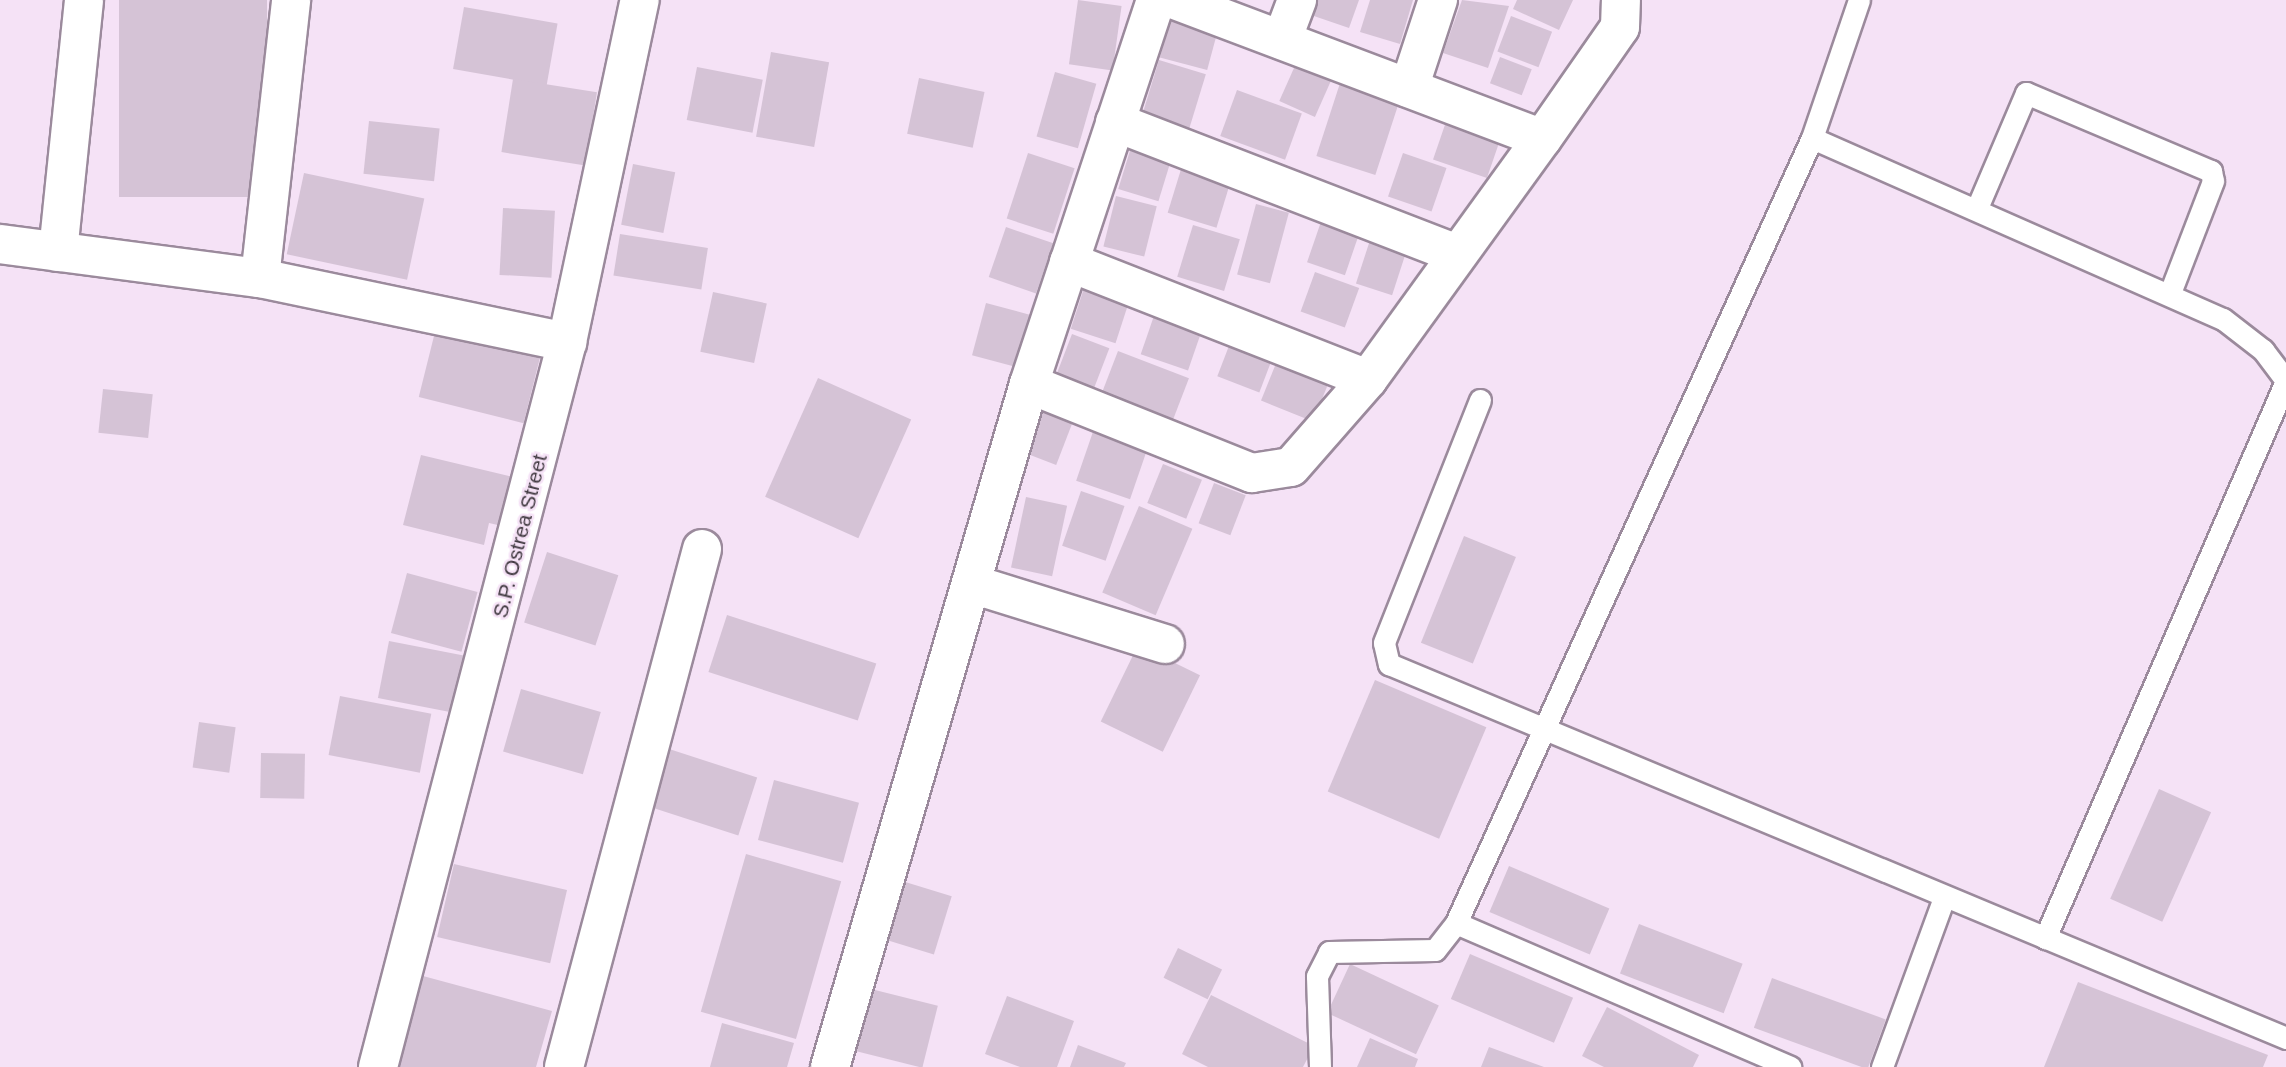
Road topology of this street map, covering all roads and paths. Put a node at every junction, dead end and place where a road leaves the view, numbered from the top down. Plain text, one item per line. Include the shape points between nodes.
1 (84, 0) edge
2 (290, 0) edge
3 (640, 0) edge
4 (1156, 0) edge
5 (1175, 0) edge
6 (1297, 0) edge
7 (1438, 0) edge
8 (1621, 0) edge
9 (1859, 0) edge
10 (1282, 40) junction
11 (1409, 89) junction
12 (1115, 122) junction
13 (1812, 138) junction
14 (1542, 139) junction
15 (1977, 208) junction
16 (0, 244) edge
17 (58, 252) junction
18 (1454, 253) junction
19 (1069, 262) junction
20 (260, 278) junction
21 (2170, 293) junction
22 (567, 342) junction
23 (1368, 379) junction
24 (2286, 381) edge
25 (1029, 384) junction
26 (1480, 400) dead end
27 (702, 549) dead end
28 (972, 584) junction
29 (1166, 644) dead end
30 (1542, 730) junction
31 (1944, 898) junction
32 (1456, 923) junction
33 (2045, 938) junction
34 (2286, 1038) edge
35 (378, 1067) edge
36 (564, 1067) edge
37 (830, 1067) edge
38 (1320, 1067) edge
39 (1790, 1067) edge
40 (1882, 1067) edge

1 - 17 street
2 - 20 street
3 - 22 street, S.P. Ostrea Street
4 - 12 street
5 - 10 street
6 - 10 street
7 - 11 street
8 - 14 street via 1620,27
9 - 13 lane
10 - 11 street
11 - 14 street
12 - 18 street
12 - 19 street
13 - 15 lane
13 - 30 lane
14 - 18 street
15 - 21 lane
15 - 21 lane via 2026,93 2211,171 2213,181
16 - 17 street
17 - 20 street
18 - 23 street
19 - 23 street
19 - 25 street
20 - 22 street
21 - 24 lane via 2246,333
22 - 35 street, S.P. Ostrea Street via 481,688
23 - 25 street via 1291,467 1267,474 1252,473
24 - 33 lane
25 - 28 street
26 - 30 lane via 1384,653 1399,671
27 - 36 street
28 - 29 street
28 - 37 street
30 - 31 lane
30 - 32 lane
31 - 33 lane
31 - 40 lane
32 - 38 lane via 1435,950 1343,949 1320,962
32 - 39 lane
33 - 34 lane

